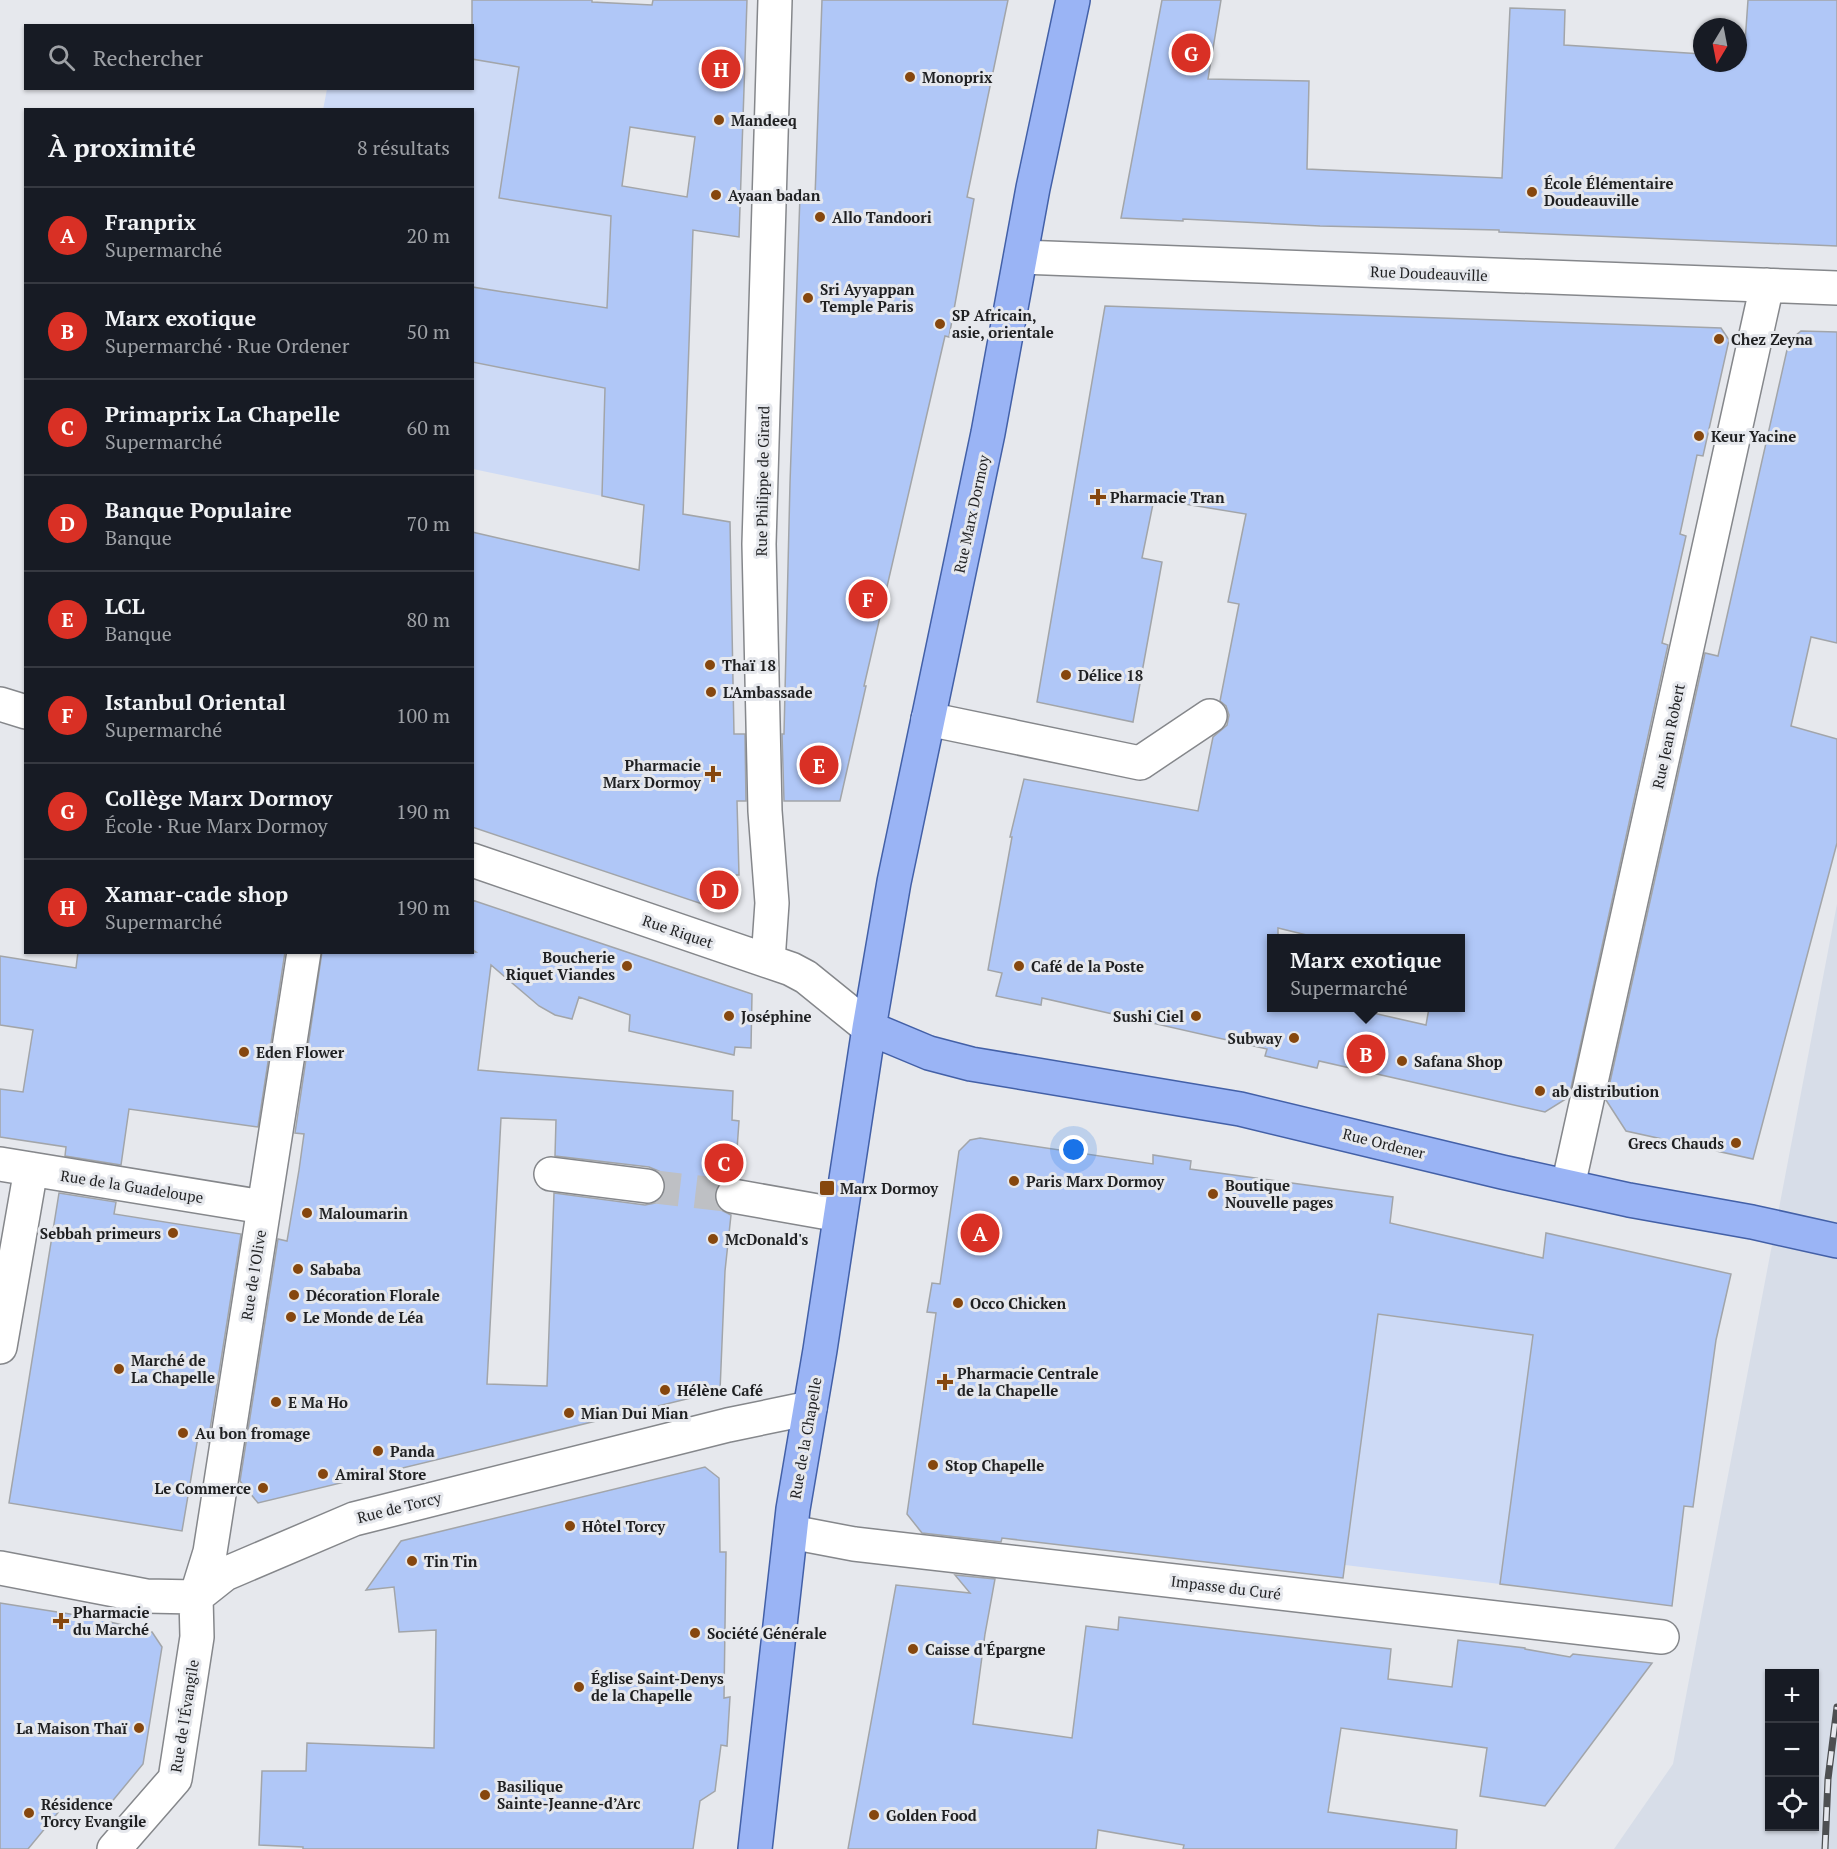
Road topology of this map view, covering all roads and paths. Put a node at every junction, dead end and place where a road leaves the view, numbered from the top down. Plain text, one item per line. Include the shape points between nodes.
1 (775, 0) edge
2 (1074, 0) edge
3 (1021, 257) junction
4 (1767, 285) junction
5 (1837, 288) edge
6 (0, 704) edge
7 (24, 711) edge
8 (1210, 716) dead end
9 (928, 719) junction
10 (474, 861) edge
11 (304, 954) edge
12 (768, 961) junction
13 (869, 1028) junction
14 (16, 1167) edge
15 (552, 1174) dead end
16 (647, 1186) tunnel mouth
17 (1568, 1186) junction
18 (733, 1196) tunnel mouth
19 (263, 1207) junction
20 (840, 1215) junction
21 (1837, 1241) edge
22 (0, 1347) edge
23 (810, 1408) junction
24 (790, 1532) junction
25 (0, 1568) edge
26 (196, 1597) junction
27 (1662, 1637) dead end
28 (114, 1849) edge
29 (755, 1849) edge

1 - 12 street, Rue Philippe de Girard via 759,544 765,811 772,903
2 - 3 main road, Rue Marx Dormoy
3 - 4 street, Rue Doudeauville
3 - 9 main road, Rue Marx Dormoy
4 - 5 street, Rue Doudeauville
4 - 17 street, Rue Jean Robert
6 - 7 street
8 - 9 street via 1140,763
9 - 13 main road, Rue Marx Dormoy
10 - 12 street, Rue Riquet
11 - 19 street, Rue de l'Olive
12 - 13 street, Rue Riquet via 806,977
13 - 17 main road, Rue Ordener via 929,1053 971,1065 1240,1109
13 - 20 main road, Rue de la Chapelle
14 - 19 street, Rue de la Guadeloupe
14 - 22 street
15 - 16 street
17 - 21 main road, Rue Ordener
18 - 20 street
19 - 26 street, Rue de l'Olive via 210,1552
20 - 23 main road, Rue de la Chapelle
23 - 24 main road, Rue de la Chapelle
23 - 26 street, Rue de Torcy via 354,1519 225,1574
24 - 27 street, Impasse du Curé via 854,1544
24 - 29 main road, Rue de la Chapelle
25 - 26 street via 146,1596
26 - 28 street, Rue de l'Évangile via 197,1637 175,1779

